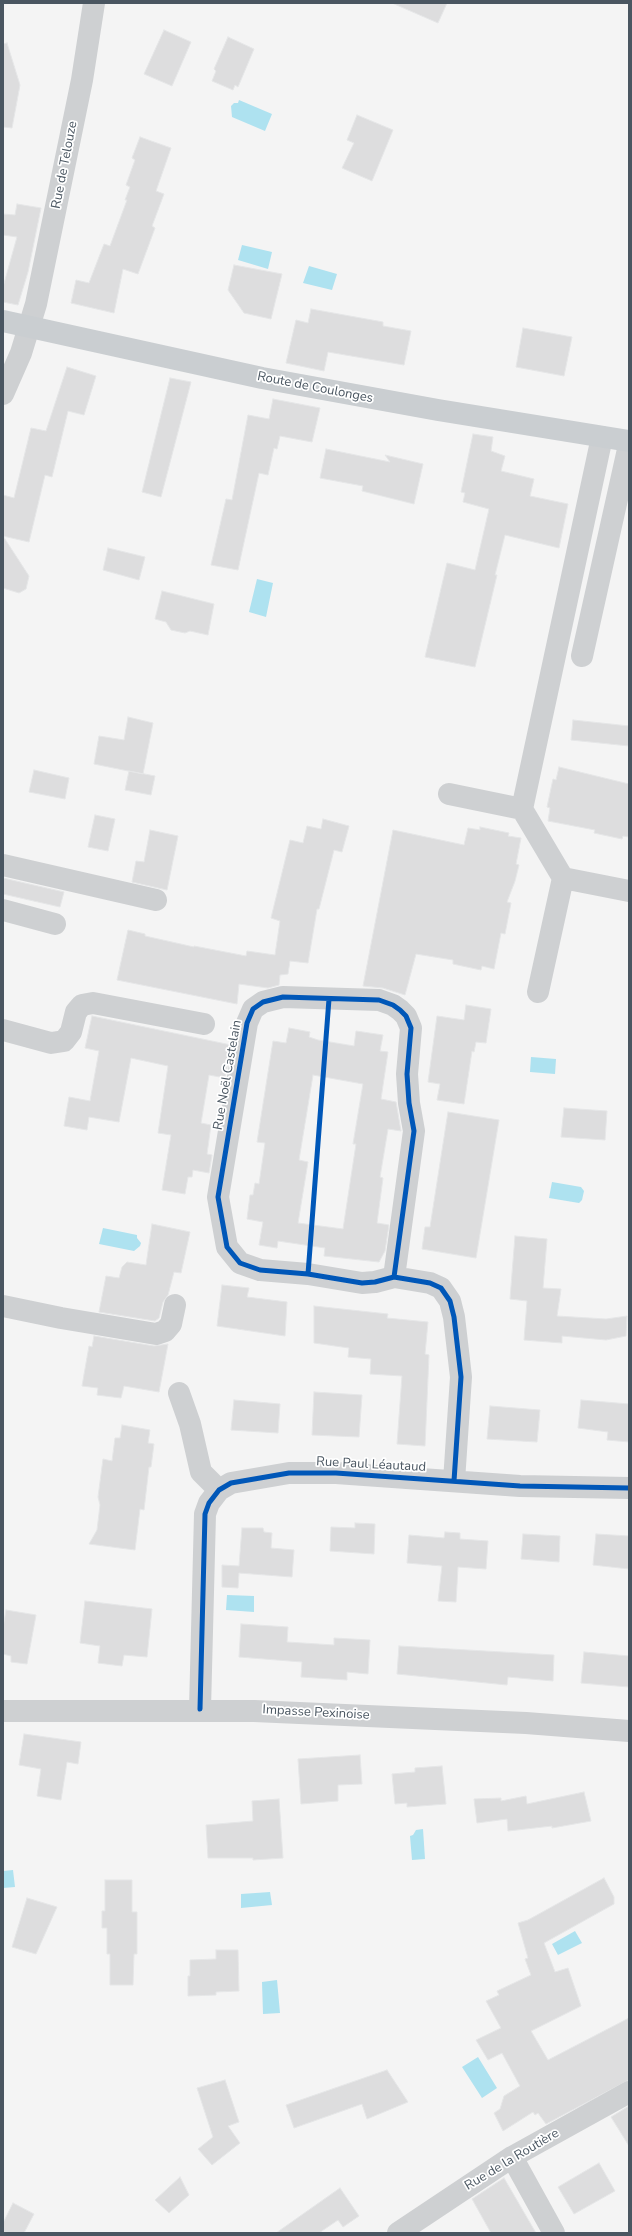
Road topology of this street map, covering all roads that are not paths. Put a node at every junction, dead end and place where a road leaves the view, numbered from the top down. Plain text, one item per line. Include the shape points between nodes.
1 (94, 3) edge
2 (3, 321) edge
3 (30, 326) junction
4 (3, 394) edge
5 (602, 437) junction
6 (629, 440) edge
7 (629, 445) edge
8 (582, 656) dead end
9 (449, 794) dead end
10 (522, 808) junction
11 (3, 865) edge
12 (563, 878) junction
13 (629, 891) edge
14 (156, 900) dead end
15 (3, 910) edge
16 (55, 924) dead end
17 (538, 992) dead end
18 (204, 1024) dead end
19 (3, 1030) edge
20 (394, 1278) junction
21 (175, 1305) dead end
22 (3, 1306) edge
23 (179, 1393) dead end
24 (454, 1481) junction
25 (629, 1488) edge
26 (218, 1490) junction
27 (200, 1709) junction
28 (3, 1711) edge
29 (629, 1731) edge
30 (629, 2092) edge
31 (512, 2157) junction
32 (398, 2233) edge
33 (554, 2233) edge

1 - 3 street, Rue de Telouze via 47,256
2 - 3 main road, Route de Coulonges
3 - 4 street, Rue de Telouze
3 - 5 main road, Route de Coulonges via 262,378
5 - 6 main road, Route de Coulonges
5 - 10 street
7 - 8 street
9 - 10 street
10 - 12 street
11 - 14 street
12 - 13 street
12 - 17 street
15 - 16 street
18 - 19 street via 93,1003 82,1005 76,1012 71,1032 64,1041 51,1043
20 - 20 street, Rue Noël Castelain via 362,1283 308,1274 260,1270 240,1263 228,1247 218,1197 246,1023 253,1009 264,1002 283,997 379,1000 400,1010 412,1028 407,1074 414,1131
20 - 24 street, Rue Noël Castelain via 430,1283 441,1288 450,1302 461,1377
21 - 22 street via 171,1324 166,1330 156,1334
23 - 26 street via 190,1424 201,1472
24 - 25 street, Rue Paul Léautaud via 520,1486
24 - 26 street, Rue Paul Léautaud via 336,1473 289,1473 246,1479
26 - 27 street via 209,1502 205,1514
27 - 28 street, Impasse Pexinoise via 146,1712
27 - 29 street, Impasse Pexinoise via 518,1723
30 - 31 street, Rue de la Routière
31 - 32 street, Rue de la Routière
31 - 33 street

